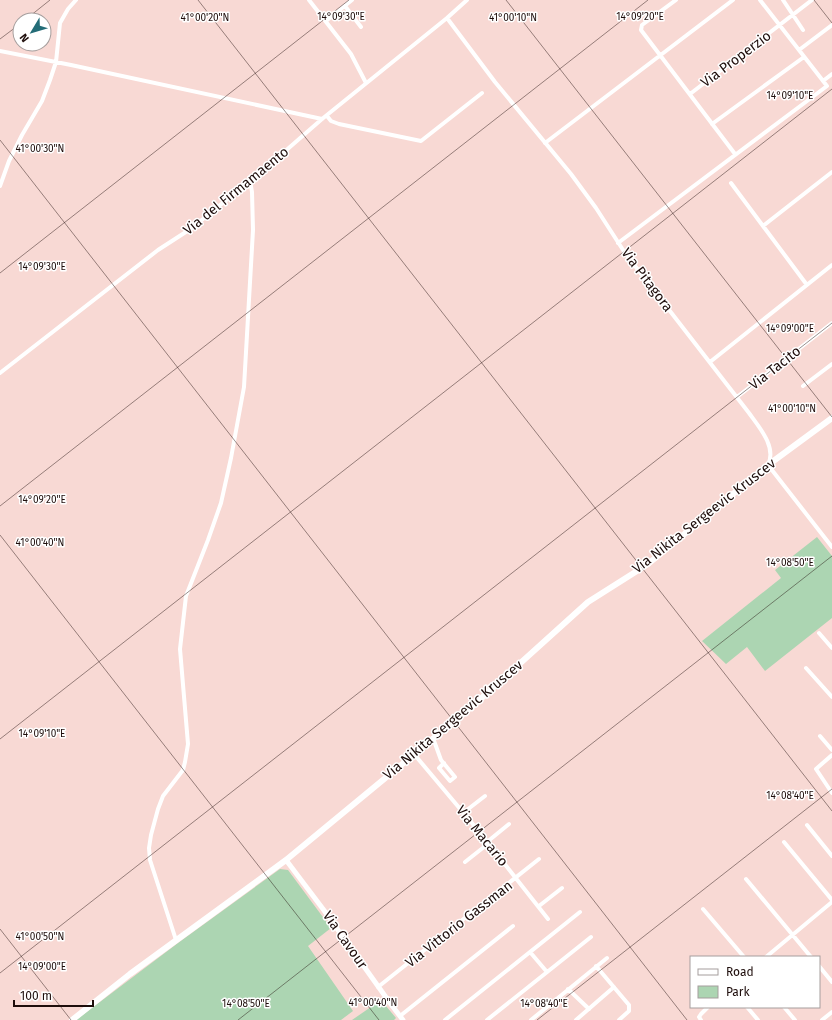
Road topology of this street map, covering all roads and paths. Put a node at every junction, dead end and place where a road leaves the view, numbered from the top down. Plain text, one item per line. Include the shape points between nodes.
1 (76, 0) edge
2 (309, 0) edge
3 (352, 0) edge
4 (466, 0) edge
5 (676, 0) edge
6 (733, 0) edge
7 (760, 0) edge
8 (783, 0) edge
9 (812, 0) edge
10 (345, 6) junction
11 (793, 15) junction
12 (447, 18) junction
13 (326, 21) junction
14 (781, 24) junction
15 (832, 25) edge
16 (361, 27) dead end
17 (803, 30) dead end
18 (799, 50) junction
19 (0, 51) edge
20 (659, 55) junction
21 (804, 57) junction
22 (56, 62) junction
23 (832, 74) edge
24 (823, 81) junction
25 (366, 83) junction
26 (482, 93) dead end
27 (690, 94) junction
28 (327, 116) junction
29 (322, 119) junction
30 (712, 124) junction
31 (544, 143) junction
32 (735, 154) junction
33 (832, 172) edge
34 (250, 180) junction
35 (731, 183) dead end
36 (0, 186) edge
37 (763, 226) junction
38 (618, 243) junction
39 (832, 265) edge
40 (807, 285) junction
41 (832, 323) edge
42 (710, 362) junction
43 (832, 364) edge
44 (0, 373) edge
45 (803, 386) dead end
46 (737, 397) junction
47 (832, 418) edge
48 (768, 465) junction
49 (832, 547) edge
50 (819, 633) dead end
51 (832, 648) edge
52 (806, 668) dead end
53 (832, 698) edge
54 (820, 736) dead end
55 (433, 738) junction
56 (832, 750) edge
57 (414, 754) junction
58 (832, 755) edge
59 (444, 763) junction
60 (448, 779) junction
61 (440, 785) junction
62 (832, 793) edge
63 (485, 796) dead end
64 (463, 813) junction
65 (509, 824) dead end
66 (807, 825) dead end
67 (784, 842) dead end
68 (488, 843) junction
69 (832, 856) edge
70 (539, 859) dead end
71 (286, 860) junction
72 (465, 862) dead end
73 (516, 878) junction
74 (746, 879) dead end
75 (562, 888) dead end
76 (832, 901) edge
77 (539, 906) junction
78 (703, 909) dead end
79 (580, 912) dead end
80 (548, 919) dead end
81 (513, 926) dead end
82 (792, 935) junction
83 (591, 937) dead end
84 (176, 940) junction
85 (530, 952) junction
86 (743, 956) edge
87 (767, 956) edge
88 (810, 956) edge
89 (607, 958) dead end
90 (596, 966) junction
91 (820, 967) edge
92 (546, 972) junction
93 (832, 982) edge
94 (378, 987) junction
95 (614, 987) junction
96 (568, 989) junction
97 (707, 1008) edge
98 (748, 1008) edge
99 (785, 1008) edge
100 (589, 1009) junction
101 (832, 1012) edge
102 (401, 1018) edge
103 (72, 1020) edge
104 (445, 1020) edge
105 (487, 1020) edge
106 (531, 1020) edge
107 (576, 1020) edge
108 (619, 1020) edge
109 (701, 1020) edge
110 (758, 1020) edge
111 (795, 1020) edge
112 (822, 1020) edge

1 - 22 street via 60,23
2 - 13 street
3 - 10 street
4 - 12 street, Via del Firmamaento
5 - 20 street via 642,25 641,30
6 - 20 street
7 - 14 street
8 - 11 street
9 - 11 street, Via Properzio
10 - 13 street
10 - 16 street
11 - 14 street, Via Properzio
11 - 17 street
12 - 25 street, Via del Firmamaento
12 - 31 street, Via Pitagora via 494,82
13 - 25 street via 351,54
14 - 18 street
14 - 27 street, Via Properzio
15 - 18 street
18 - 21 street
19 - 22 street
20 - 27 street
20 - 31 street
21 - 24 street
21 - 30 street
22 - 29 street
22 - 36 street via 42,101 9,161
23 - 24 street
24 - 32 street via 827,86
25 - 28 street, Via del Firmamaento
26 - 28 street via 421,141 331,122
27 - 30 street
28 - 29 street, Via del Firmamaento
29 - 34 street, Via del Firmamaento
30 - 32 street
31 - 38 street, Via Pitagora via 596,208
32 - 38 street
33 - 37 street
34 - 44 street, Via del Firmamaento via 192,228 158,250
34 - 84 street via 253,230 244,387 221,503 186,596 180,649 188,744 186,762 163,796 153,822 149,848 150,860
35 - 37 street
37 - 40 street
38 - 42 street, Via Pitagora
39 - 40 street
40 - 42 street
41 - 46 street, Via Tacito
42 - 46 street, Via Pitagora
43 - 45 street
46 - 48 street, Via Pitagora via 764,434 770,449 771,460
47 - 48 main road, Via Nikita Sergeevic Kruscev
48 - 49 street
48 - 55 main road, Via Nikita Sergeevic Kruscev via 652,560 588,602 504,679
50 - 51 street
52 - 53 street
54 - 56 street
55 - 57 main road, Via Nikita Sergeevic Kruscev
55 - 59 street
57 - 61 street, Via Macario
57 - 71 main road, Via Nikita Sergeevic Kruscev
58 - 62 street via 816,769
59 - 60 street via 439,768
59 - 60 street via 455,777 450,781
60 - 61 street
61 - 64 street, Via Macario
63 - 64 street
64 - 68 street, Via Macario
65 - 68 street
66 - 69 street
67 - 76 street
68 - 72 street
68 - 73 street, Via Macario
70 - 73 street, Via Vittorio Gassman
71 - 84 main road, Via Nikita Sergeevic Kruscev
71 - 94 street, Via Cavour
73 - 77 street, Via Macario
73 - 94 street, Via Vittorio Gassman
74 - 82 street
75 - 77 street
76 - 82 street
77 - 80 street, Via Macario
78 - 86 street
79 - 85 street
81 - 102 street
82 - 87 street
82 - 88 street
83 - 92 street
84 - 103 main road, Via Nikita Sergeevic Kruscev
85 - 92 street
85 - 104 street
89 - 90 street
90 - 95 street
90 - 96 street
91 - 93 street
92 - 105 street
94 - 102 street, Via Cavour
95 - 100 street
95 - 108 street via 630,1008
96 - 100 street
96 - 106 street
97 - 109 street via 699,1017
98 - 110 street
99 - 111 street
100 - 107 street
101 - 112 street

